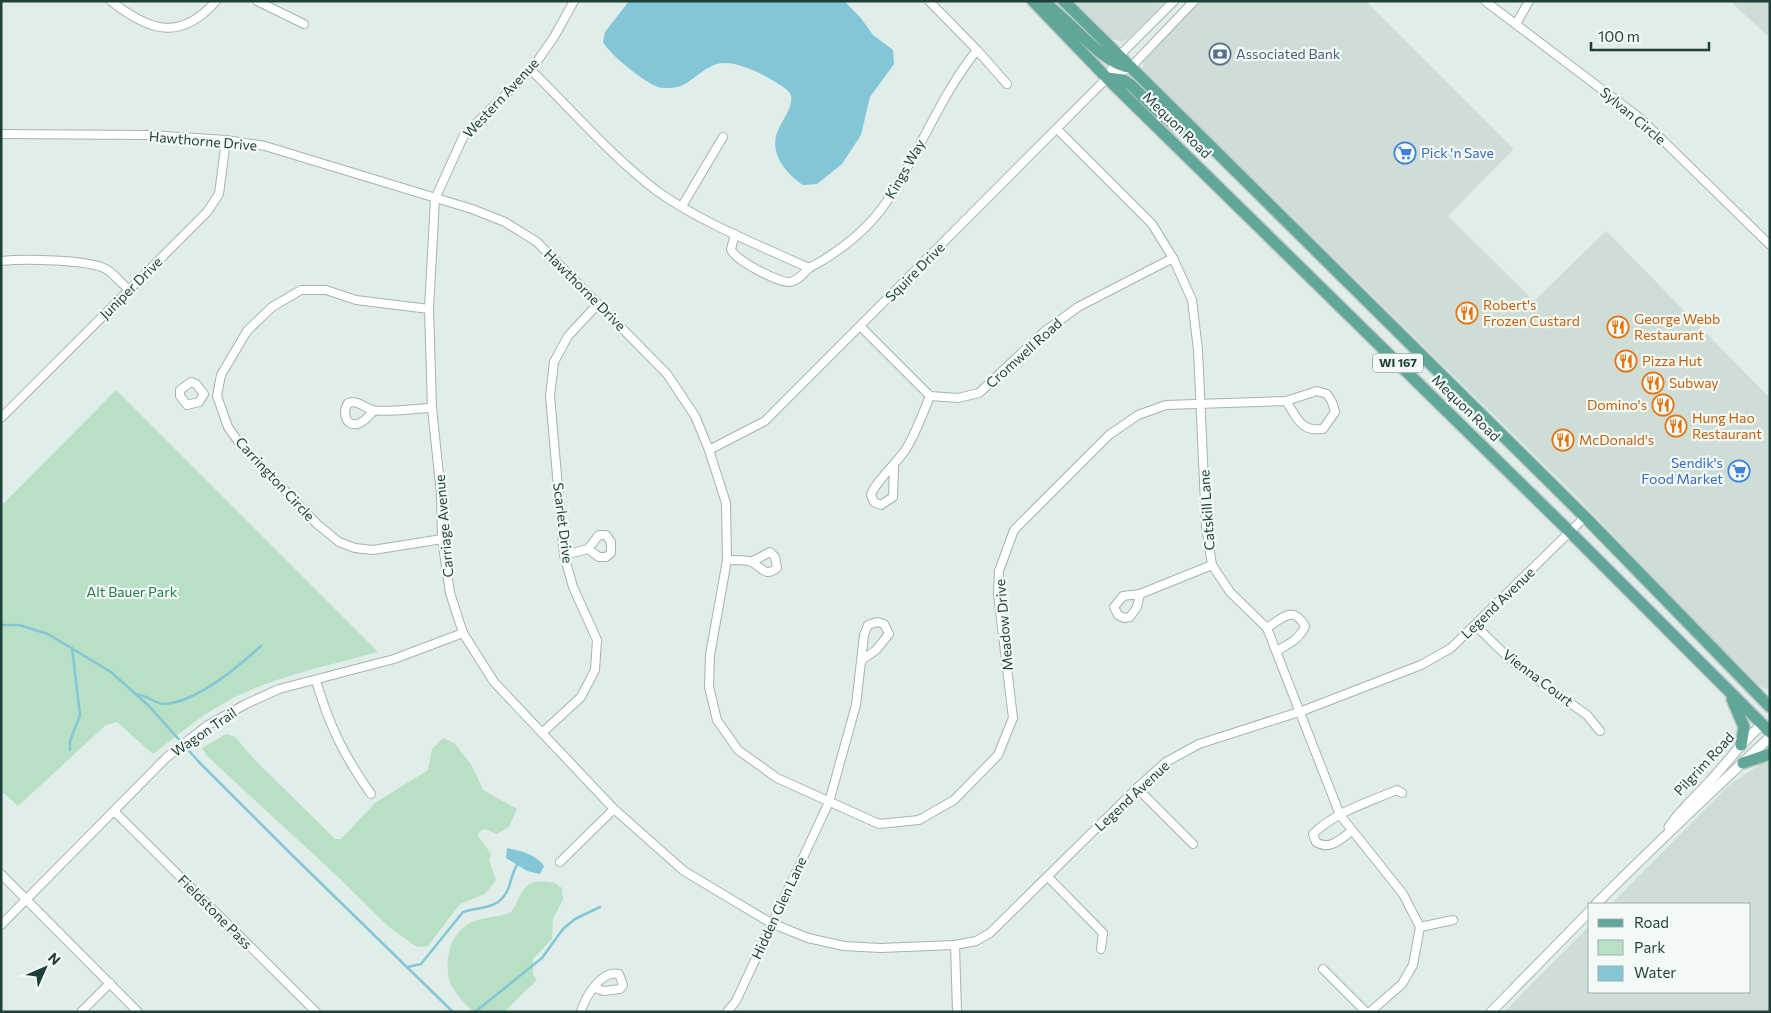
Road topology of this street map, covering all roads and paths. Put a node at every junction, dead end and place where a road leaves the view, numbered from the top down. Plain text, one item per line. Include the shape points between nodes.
1 (111, 1) edge
2 (216, 1) edge
3 (257, 1) edge
4 (574, 1) edge
5 (929, 1) edge
6 (1033, 1) edge
7 (1042, 1) edge
8 (1064, 1) edge
9 (1174, 1) edge
10 (1194, 1) edge
11 (1485, 1) edge
12 (1529, 1) edge
13 (304, 24) dead end
14 (1516, 24) junction
15 (977, 50) junction
16 (1117, 60) junction
17 (1131, 67) junction
18 (531, 70) junction
19 (1108, 78) junction
20 (1007, 84) dead end
21 (1057, 129) junction
22 (1, 134) edge
23 (723, 138) dead end
24 (226, 140) junction
25 (1223, 160) junction
26 (435, 199) junction
27 (682, 206) junction
28 (735, 234) junction
29 (1770, 245) edge
30 (1173, 258) junction
31 (1, 261) edge
32 (809, 268) junction
33 (129, 290) junction
34 (598, 304) junction
35 (429, 310) junction
36 (860, 327) junction
37 (204, 394) dead end
38 (217, 396) junction
39 (930, 396) junction
40 (1286, 401) junction
41 (1200, 404) junction
42 (432, 408) junction
43 (374, 411) dead end
44 (1, 418) edge
45 (709, 450) junction
46 (894, 466) junction
47 (1585, 517) junction
48 (1570, 532) junction
49 (442, 539) junction
50 (588, 549) dead end
51 (564, 555) junction
52 (727, 560) junction
53 (751, 562) dead end
54 (1212, 565) junction
55 (1140, 594) dead end
56 (1476, 626) junction
57 (1267, 628) junction
58 (463, 633) junction
59 (1276, 651) junction
60 (862, 660) junction
61 (316, 681) junction
62 (1728, 690) junction
63 (1764, 695) edge
64 (1770, 707) edge
65 (1302, 711) junction
66 (1767, 725) edge
67 (1600, 731) dead end
68 (543, 732) junction
69 (1770, 738) edge
70 (1741, 745) junction
71 (1770, 754) edge
72 (1743, 763) junction
73 (1137, 788) junction
74 (1402, 793) dead end
75 (371, 794) dead end
76 (829, 802) junction
77 (614, 809) junction
78 (115, 812) junction
79 (1340, 815) junction
80 (1352, 831) junction
81 (1665, 834) junction
82 (1193, 844) dead end
83 (560, 862) dead end
84 (1, 874) edge
85 (1048, 878) junction
86 (27, 900) junction
87 (1597, 903) edge
88 (1588, 913) edge
89 (1452, 920) dead end
90 (771, 922) junction
91 (1, 925) edge
92 (1420, 927) junction
93 (955, 945) junction
94 (1101, 949) dead end
95 (1323, 969) dead end
96 (110, 983) junction
97 (594, 988) dead end
98 (81, 1012) edge
99 (138, 1012) edge
100 (316, 1012) edge
101 (581, 1012) edge
102 (727, 1012) edge
103 (957, 1012) edge
104 (1366, 1012) edge
105 (1370, 1012) edge
106 (1491, 1012) edge

1 - 2 street via 138,21 154,27 173,27 190,22
3 - 13 street
4 - 18 street, Western Avenue
5 - 15 street
6 - 19 main road, Mequon Road / WI 167
7 - 16 main road via 1103,55
8 - 16 main road
9 - 16 street, Squire Drive
10 - 17 street, Squire Drive
11 - 14 street, Sylvan Circle
12 - 14 street
14 - 29 street, Sylvan Circle via 1641,118
15 - 20 street
15 - 32 street, Kings Way via 957,74 886,203 847,243
16 - 17 main road
16 - 19 street, Squire Drive
17 - 19 street, Squire Drive
17 - 25 main road, Mequon Road / WI 167
18 - 26 street, Western Avenue via 464,135
18 - 27 street via 636,174
19 - 21 street, Squire Drive
19 - 25 main road via 1132,84 1163,116
19 - 48 main road, Mequon Road / WI 167
21 - 30 street, Catskill Lane via 1152,224
21 - 36 street, Squire Drive
22 - 24 street, Hawthorne Drive via 150,135
23 - 27 street
24 - 26 street, Hawthorne Drive via 265,146
24 - 33 street, Juniper Drive via 219,194 207,212
25 - 47 main road, Mequon Road / WI 167
26 - 34 street, Hawthorne Drive via 505,222 537,242
26 - 35 street, Carriage Avenue
27 - 28 street
28 - 32 street
28 - 32 street, Kings Way via 731,249 738,260 784,282 797,279
30 - 39 street, Cromwell Road via 1078,307 1044,332 979,394 958,398
30 - 41 street, Catskill Lane via 1192,300
31 - 33 street via 89,263 106,269
33 - 44 street, Juniper Drive
34 - 45 street, Hawthorne Drive via 667,374 695,416
34 - 51 street, Scarlet Drive via 568,336 554,362 550,396
35 - 38 street via 356,300 326,290 301,290 272,307 247,331 221,375
35 - 42 street, Carriage Avenue
36 - 39 street
36 - 45 street, Squire Drive via 765,421
37 - 38 street
38 - 49 street, Carrington Circle via 228,427 240,444 317,524 339,542 373,550
39 - 46 street via 908,446
40 - 40 street, Meadow Drive via 1303,426 1312,430 1323,429 1335,412 1327,394 1317,391
40 - 41 street, Meadow Drive
41 - 54 street, Catskill Lane via 1206,526
41 - 76 street, Meadow Drive via 1166,405 1138,415 1123,425 1109,435 1014,530 999,571 998,594 1013,718 998,754 954,800 919,820 879,824
42 - 43 street
42 - 49 street, Carriage Avenue
45 - 52 street, Hawthorne Drive via 726,503
46 - 46 street via 874,487 871,495 874,502 881,505 893,497
47 - 48 street, Legend Avenue
47 - 63 main road, Mequon Road / WI 167
48 - 56 street, Legend Avenue
48 - 62 main road, Mequon Road / WI 167
49 - 58 street, Carriage Avenue via 450,593
50 - 51 street
51 - 68 street, Scarlet Drive via 597,640 595,670 581,697
52 - 53 street
52 - 76 street, Hawthorne Drive via 710,663 709,687 717,720 738,750 777,778
54 - 55 street
54 - 57 street, Catskill Lane via 1230,592
56 - 65 street, Legend Avenue via 1451,648 1422,665
56 - 67 street, Vienna Court via 1514,663 1587,715
57 - 59 street, Catskill Lane
57 - 59 street via 1286,615 1295,614 1305,626 1302,634
58 - 61 street, Wagon Trail via 394,659
58 - 68 street, Carriage Avenue via 494,682
59 - 65 street, Catskill Lane
60 - 60 street, Hidden Glen Lane via 876,650 889,634 884,624 868,625
60 - 76 street, Hidden Glen Lane via 856,705
61 - 75 street via 346,759
61 - 78 street, Wagon Trail via 279,689 208,726 177,749
62 - 66 main road, Mequon Road / WI 167
62 - 70 main road via 1743,724
63 - 64 main road, Mequon Road / WI 167
65 - 73 street, Legend Avenue via 1200,744 1166,762
65 - 79 street, Catskill Lane
66 - 70 street, Pilgrim Road
68 - 77 street, Carriage Avenue
69 - 72 street, Pilgrim Road
70 - 81 street, Pilgrim Road via 1679,812
71 - 72 main road
72 - 81 street, Pilgrim Road via 1689,816
73 - 82 street
73 - 85 street, Legend Avenue
74 - 79 street via 1397,790
76 - 90 street, Hidden Glen Lane
77 - 83 street
77 - 90 street, Carriage Avenue via 684,871
78 - 86 street, Wagon Trail
78 - 100 street, Fieldstone Pass
79 - 80 street, Catskill Lane
79 - 80 street via 1313,834 1316,842 1330,846
80 - 92 street, Catskill Lane via 1403,894
81 - 87 street, Pilgrim Road
84 - 86 street
85 - 93 street, Legend Avenue via 990,933 976,941
85 - 94 street via 1103,933
86 - 91 street, Wagon Trail
86 - 96 street
88 - 106 street
89 - 92 street
90 - 93 street, Legend Avenue via 808,938 844,946
90 - 102 street, Hidden Glen Lane via 736,1001
92 - 105 street via 1413,965 1402,984
93 - 103 street
95 - 104 street
96 - 98 street
96 - 99 street
97 - 101 street

